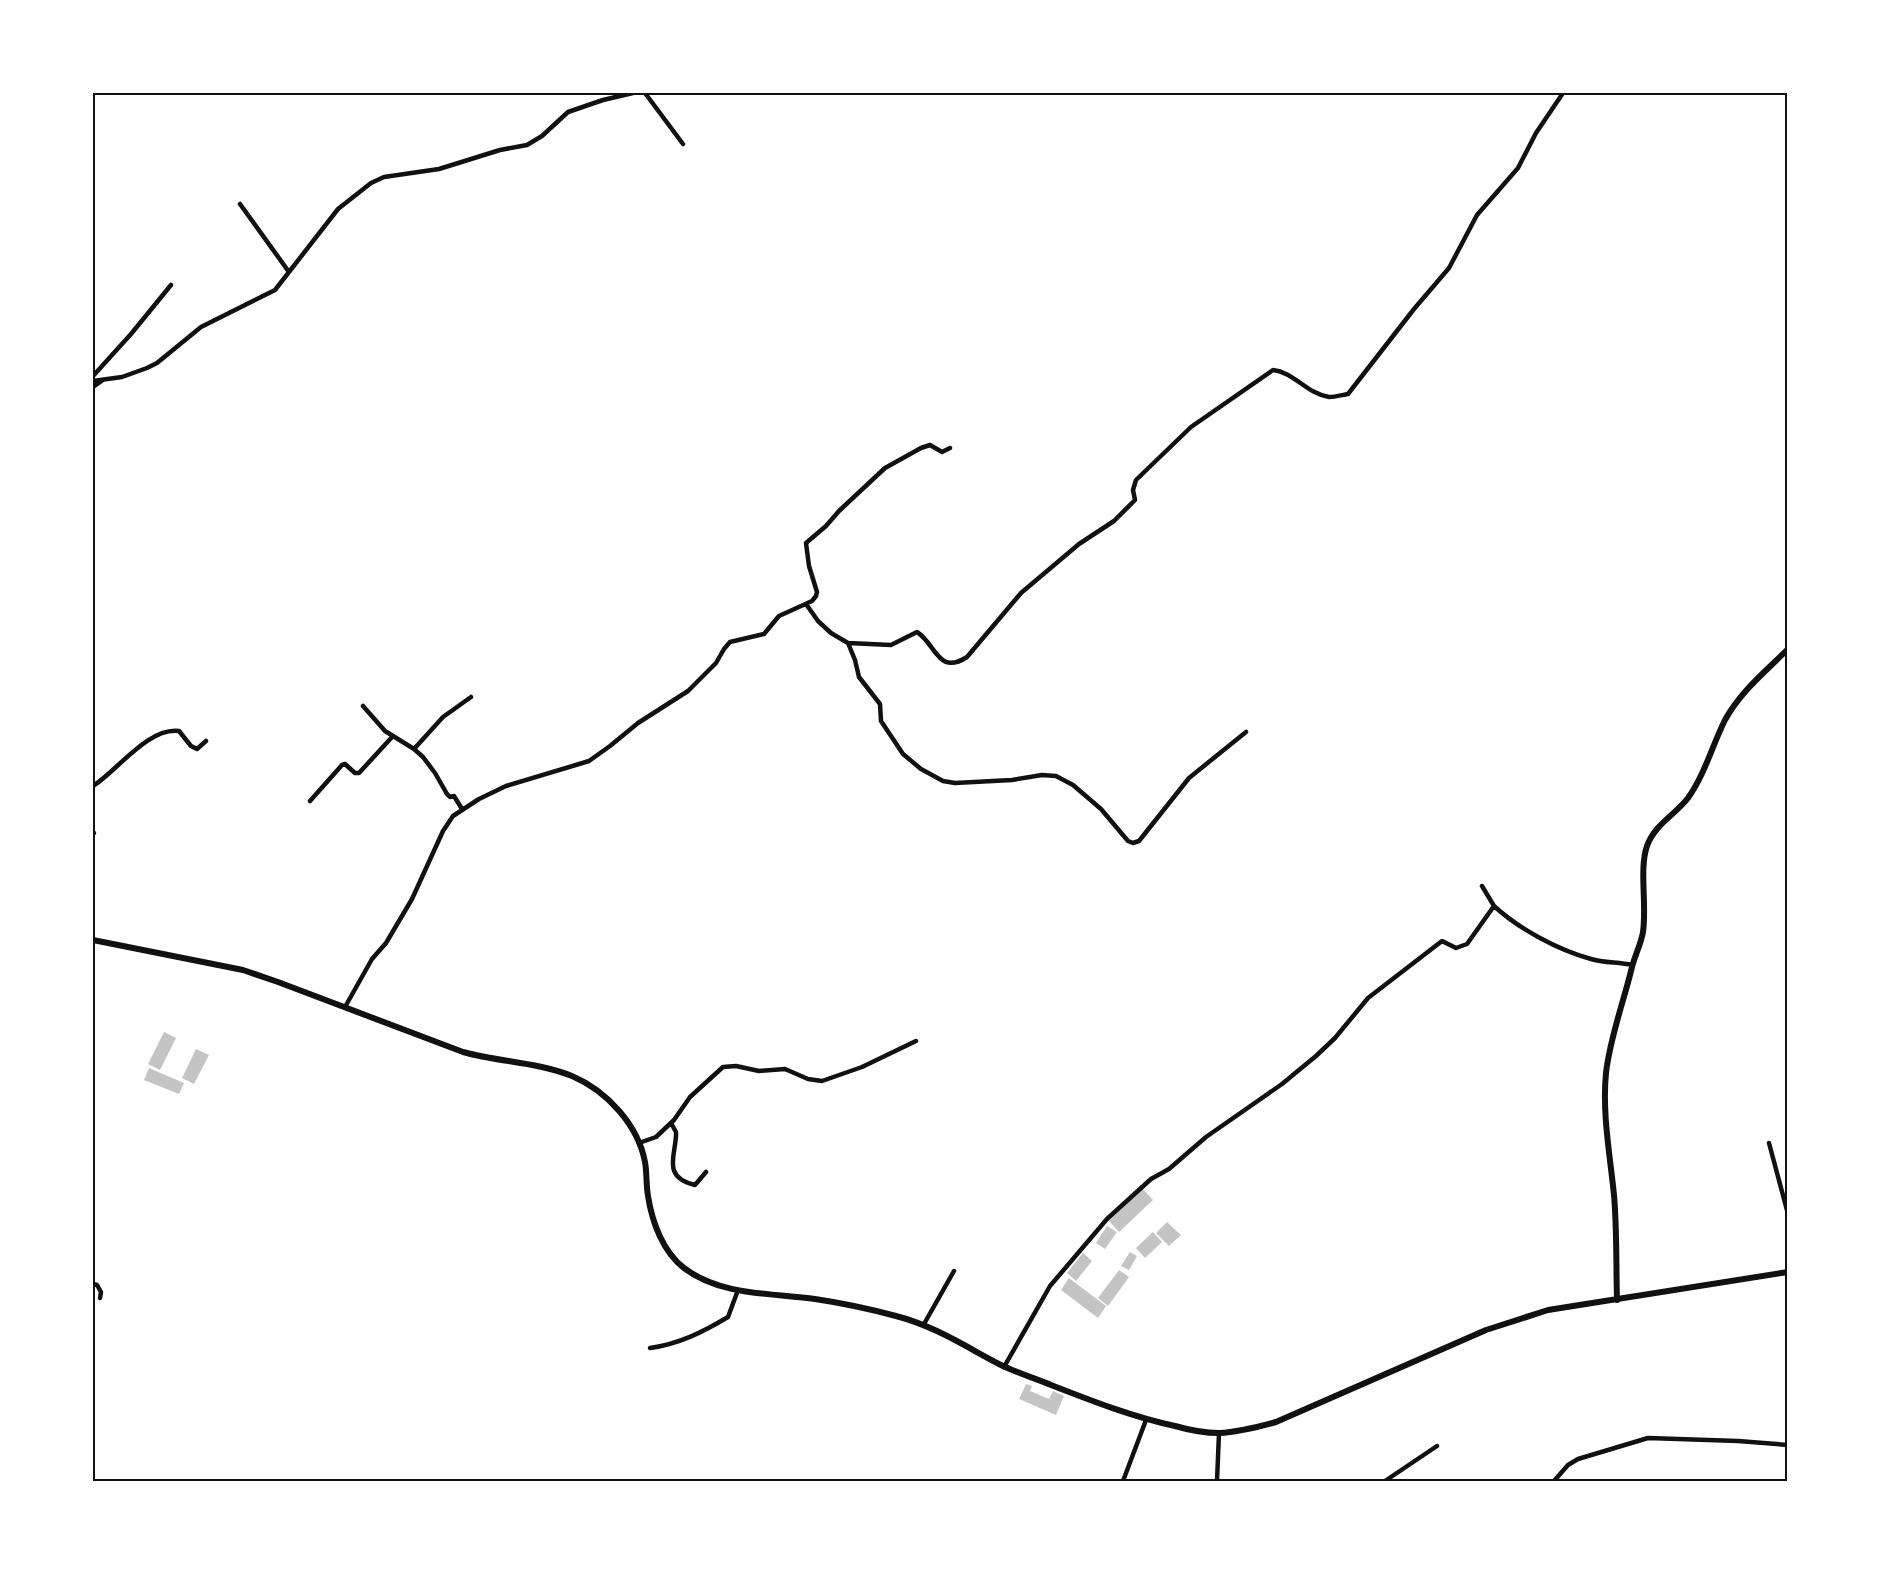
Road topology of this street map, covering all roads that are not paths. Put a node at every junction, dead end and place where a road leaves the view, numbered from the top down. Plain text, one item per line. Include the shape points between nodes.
1 (633, 93) edge
2 (645, 93) edge
3 (1563, 93) edge
4 (683, 144) dead end
5 (240, 204) dead end
6 (289, 272) junction
7 (171, 285) dead end
8 (93, 376) edge
9 (103, 380) junction
10 (93, 381) edge
11 (93, 387) edge
12 (950, 448) dead end
13 (806, 604) junction
14 (848, 644) junction
15 (1788, 649) edge
16 (471, 696) dead end
17 (363, 706) dead end
18 (1246, 732) dead end
19 (393, 736) junction
20 (206, 741) dead end
21 (414, 750) junction
22 (93, 786) edge
23 (310, 801) dead end
24 (462, 809) junction
25 (1482, 886) dead end
26 (1494, 906) junction
27 (93, 940) edge
28 (1632, 965) junction
29 (345, 1007) junction
30 (916, 1041) dead end
31 (671, 1123) junction
32 (639, 1143) junction
33 (1769, 1143) dead end
34 (706, 1172) dead end
35 (1788, 1214) edge
36 (954, 1271) dead end
37 (1788, 1272) edge
38 (93, 1284) edge
39 (738, 1290) junction
40 (100, 1298) dead end
41 (1617, 1300) junction
42 (924, 1324) junction
43 (650, 1348) dead end
44 (1004, 1367) junction
45 (1146, 1420) junction
46 (1219, 1433) junction
47 (1788, 1445) edge
48 (1437, 1446) dead end
49 (1123, 1481) edge
50 (1217, 1481) edge
51 (1385, 1481) edge
52 (1554, 1481) edge

1 - 6 street via 568,112 527,145 371,183 338,209
2 - 4 street
3 - 14 street via 1518,168 1477,214 1449,268 1348,394 1316,394 1284,371 1273,370 1191,427 1136,480 1135,501 1129,508 1021,593 958,663 939,659 917,632 891,645
5 - 6 street
6 - 9 street via 275,290 201,327 157,363
7 - 8 street
9 - 10 street
9 - 11 street
12 - 13 street via 942,452 930,444 892,463 809,539 806,551 817,594
13 - 14 street via 818,621
13 - 24 street via 779,616 764,634 730,642 716,663 688,691 589,761 506,786
14 - 18 street via 859,676 880,704 881,721 903,754 921,769 955,783 1056,776 1101,809 1133,843 1189,778
15 - 28 main road via 1751,683 1735,704 1695,787 1659,825 1648,845 1644,858 1645,920
16 - 21 street via 443,717
17 - 19 street via 378,726
19 - 21 street
19 - 23 street via 359,773 342,765
20 - 22 street via 197,748 179,731 164,732 129,754
21 - 24 street
24 - 29 street via 448,822 412,899
25 - 26 street
26 - 28 street via 1548,943 1592,959
26 - 44 street via 1465,945 1456,948 1442,941 1368,998 1316,1056 1124,1203 1050,1286
27 - 29 main road via 243,970
28 - 41 main road via 1605,1088
29 - 32 main road via 463,1052 572,1077 614,1105
30 - 31 street via 822,1081 785,1069 723,1067 690,1097
31 - 32 street via 656,1137
31 - 34 street via 676,1132 672,1166 680,1178 695,1185
32 - 39 main road via 648,1197 664,1245 695,1276
33 - 35 street
36 - 42 street
37 - 41 main road
38 - 40 street via 101,1292
39 - 42 main road via 817,1299
39 - 43 street via 728,1317 699,1334
41 - 46 main road via 1548,1310 1516,1320 1276,1422
42 - 44 main road
44 - 45 main road
45 - 46 main road
45 - 49 street
46 - 50 street
47 - 52 street via 1648,1438 1578,1459
48 - 51 street

